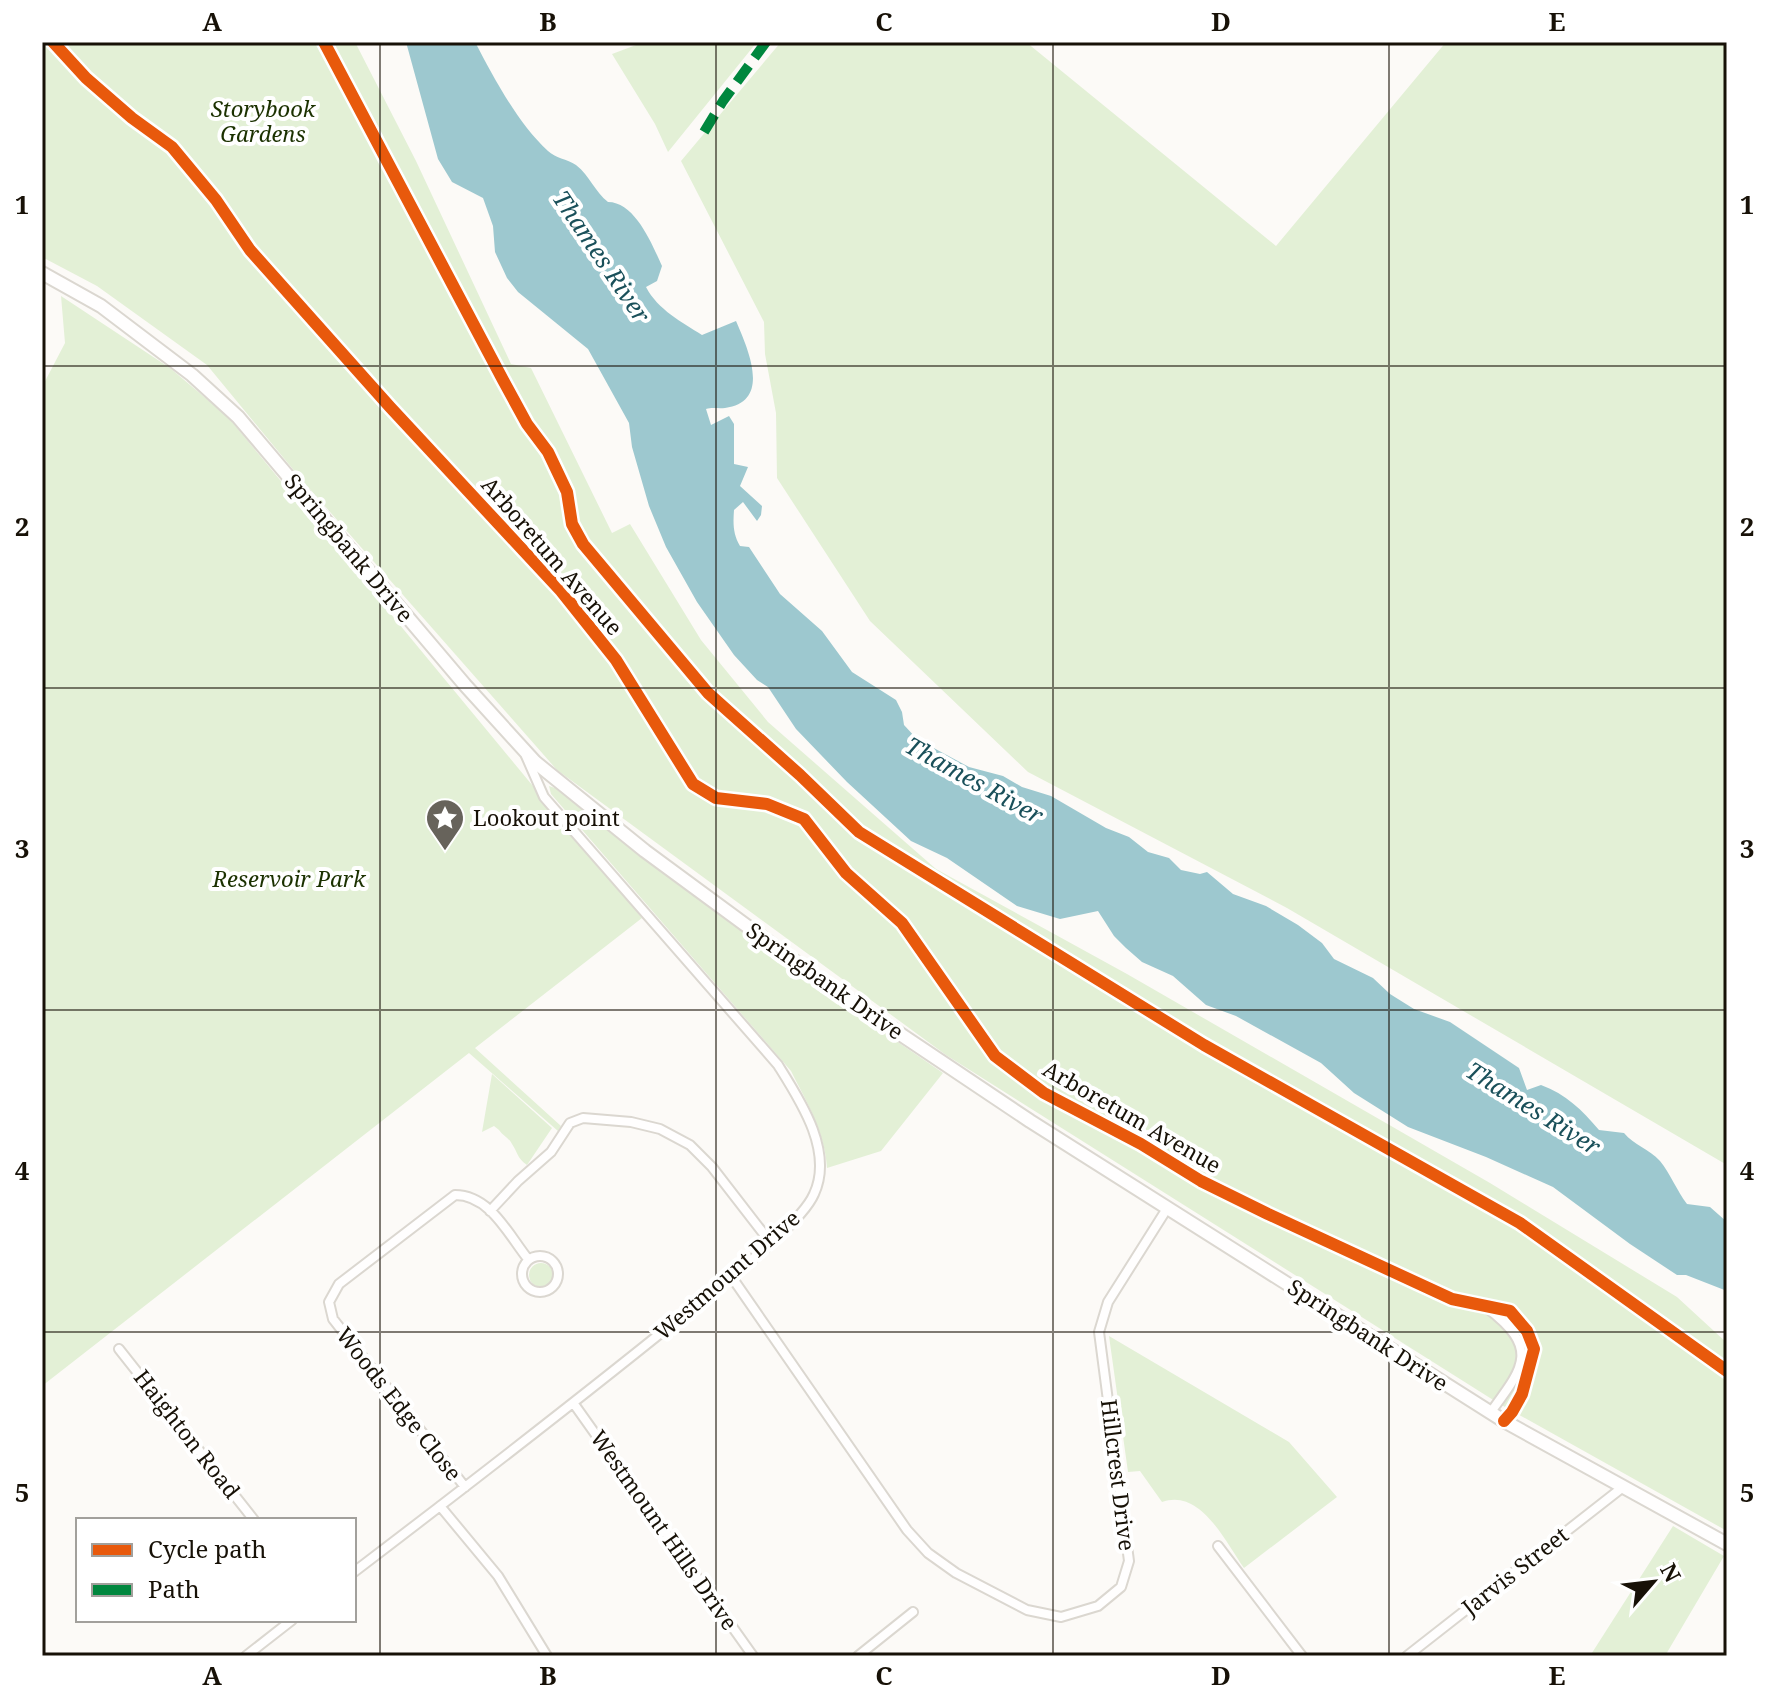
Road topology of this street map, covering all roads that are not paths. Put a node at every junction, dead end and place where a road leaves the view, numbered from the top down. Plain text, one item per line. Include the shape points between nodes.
1 (53, 42) edge
2 (42, 273) edge
3 (523, 748) junction
4 (1168, 1207) junction
5 (490, 1211) junction
6 (770, 1242) junction
7 (528, 1259) junction
8 (731, 1276) junction
9 (1484, 1305) junction
10 (119, 1349) dead end
11 (574, 1404) junction
12 (1490, 1413) junction
13 (1504, 1421) junction
14 (465, 1487) junction
15 (1623, 1487) junction
16 (440, 1506) junction
17 (252, 1518) edge
18 (1727, 1544) edge
19 (1218, 1546) dead end
20 (356, 1570) edge
21 (913, 1612) dead end
22 (290, 1622) edge
23 (248, 1656) edge
24 (547, 1656) edge
25 (753, 1656) edge
26 (858, 1656) edge
27 (1302, 1656) edge
28 (1407, 1656) edge

1 - 9 street, Arboretum Avenue via 86,78 172,147 250,250 561,591 616,660 693,784 716,798 767,804 804,819 846,873 902,923 995,1056 1044,1093 1201,1181 1452,1299
2 - 3 main road, Springbank Drive via 101,306 238,417
3 - 4 main road, Springbank Drive via 645,851 827,985
3 - 6 street, Westmount Drive via 544,797 778,1065 798,1097 816,1136 821,1171 814,1195
4 - 8 street, Hillcrest Drive via 1108,1302 1099,1332 1129,1561 1121,1587 1098,1606 1061,1617 1027,1610 928,1553
4 - 12 main road, Springbank Drive
5 - 6 street via 551,1152 570,1123 583,1118 631,1122 660,1129 690,1145
5 - 7 street, Woods Edge Close
5 - 14 street, Woods Edge Close via 470,1195 455,1195 339,1284 329,1302 333,1319
6 - 8 street, Westmount Drive
7 - 7 street, Woods Edge Close via 521,1275 525,1286 542,1292 553,1287 558,1276 555,1264 546,1256
8 - 11 street, Westmount Drive
9 - 12 street via 1519,1341 1523,1359 1519,1374
9 - 13 street, Arboretum Avenue via 1510,1311 1534,1349 1522,1394
10 - 17 street, Haighton Road
11 - 14 street, Westmount Drive
11 - 25 street, Westmount Hills Drive
12 - 13 main road, Springbank Drive
13 - 15 main road, Springbank Drive
14 - 16 street, Westmount Drive
15 - 18 main road, Springbank Drive
15 - 28 street, Jarvis Street
16 - 20 street, Westmount Drive
16 - 24 street via 498,1576
19 - 27 street
21 - 26 street
22 - 23 street

